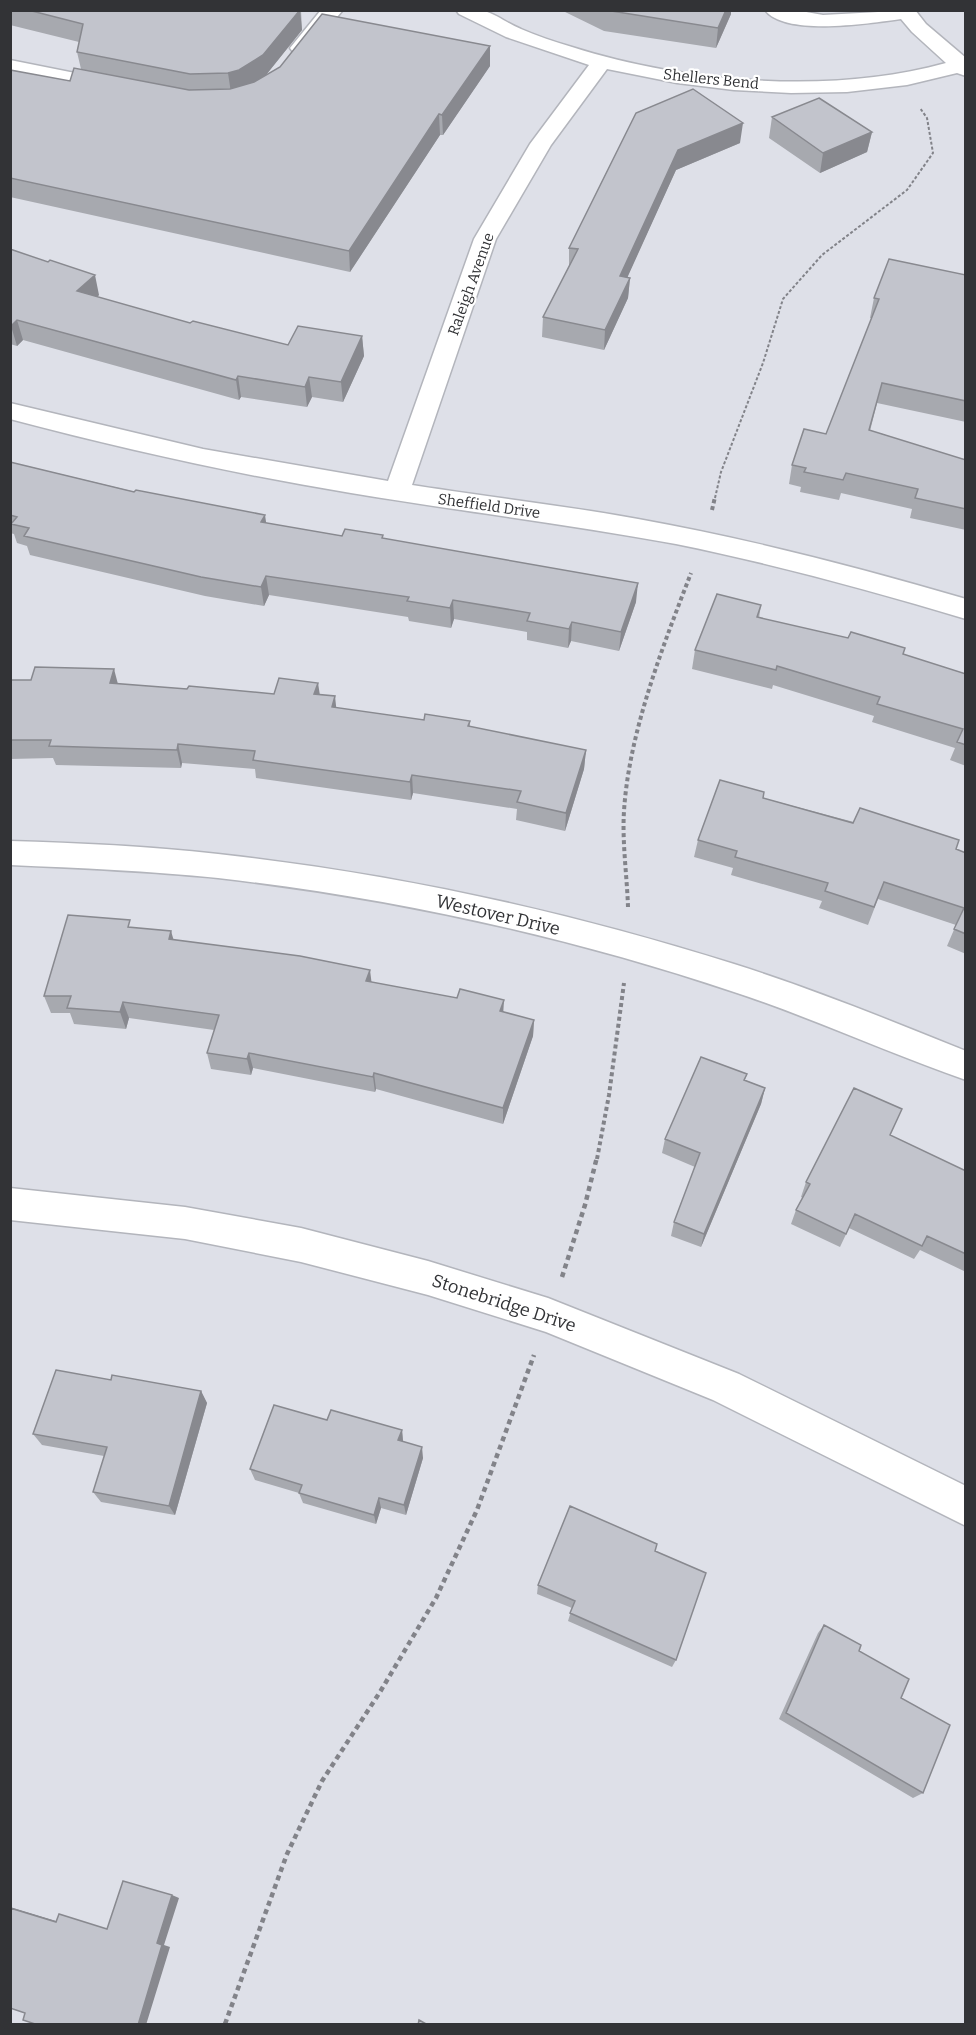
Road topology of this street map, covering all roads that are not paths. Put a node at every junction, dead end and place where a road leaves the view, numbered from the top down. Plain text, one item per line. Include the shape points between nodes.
1 (333, 10) edge
2 (466, 10) edge
3 (775, 10) edge
4 (904, 11) edge
5 (287, 64) edge
6 (600, 64) junction
7 (10, 66) edge
8 (964, 66) edge
9 (136, 91) edge
10 (10, 411) edge
11 (397, 492) junction
12 (966, 609) edge
13 (10, 853) edge
14 (966, 1065) edge
15 (10, 1204) edge
16 (966, 1507) edge

1 - 5 street
2 - 6 street, Shellers Bend via 537,44
3 - 4 street via 824,21
4 - 8 street
6 - 8 street, Shellers Bend via 770,85 873,83
6 - 11 street, Raleigh Avenue via 541,144 485,238
7 - 9 street
10 - 11 street, Sheffield Drive via 210,459
11 - 12 street, Sheffield Drive via 636,527 785,560
13 - 14 street, Westover Drive via 169,861 436,900 626,946 715,973 832,1012
15 - 16 street, Stonebridge Drive via 185,1223 301,1245 548,1315 726,1387

